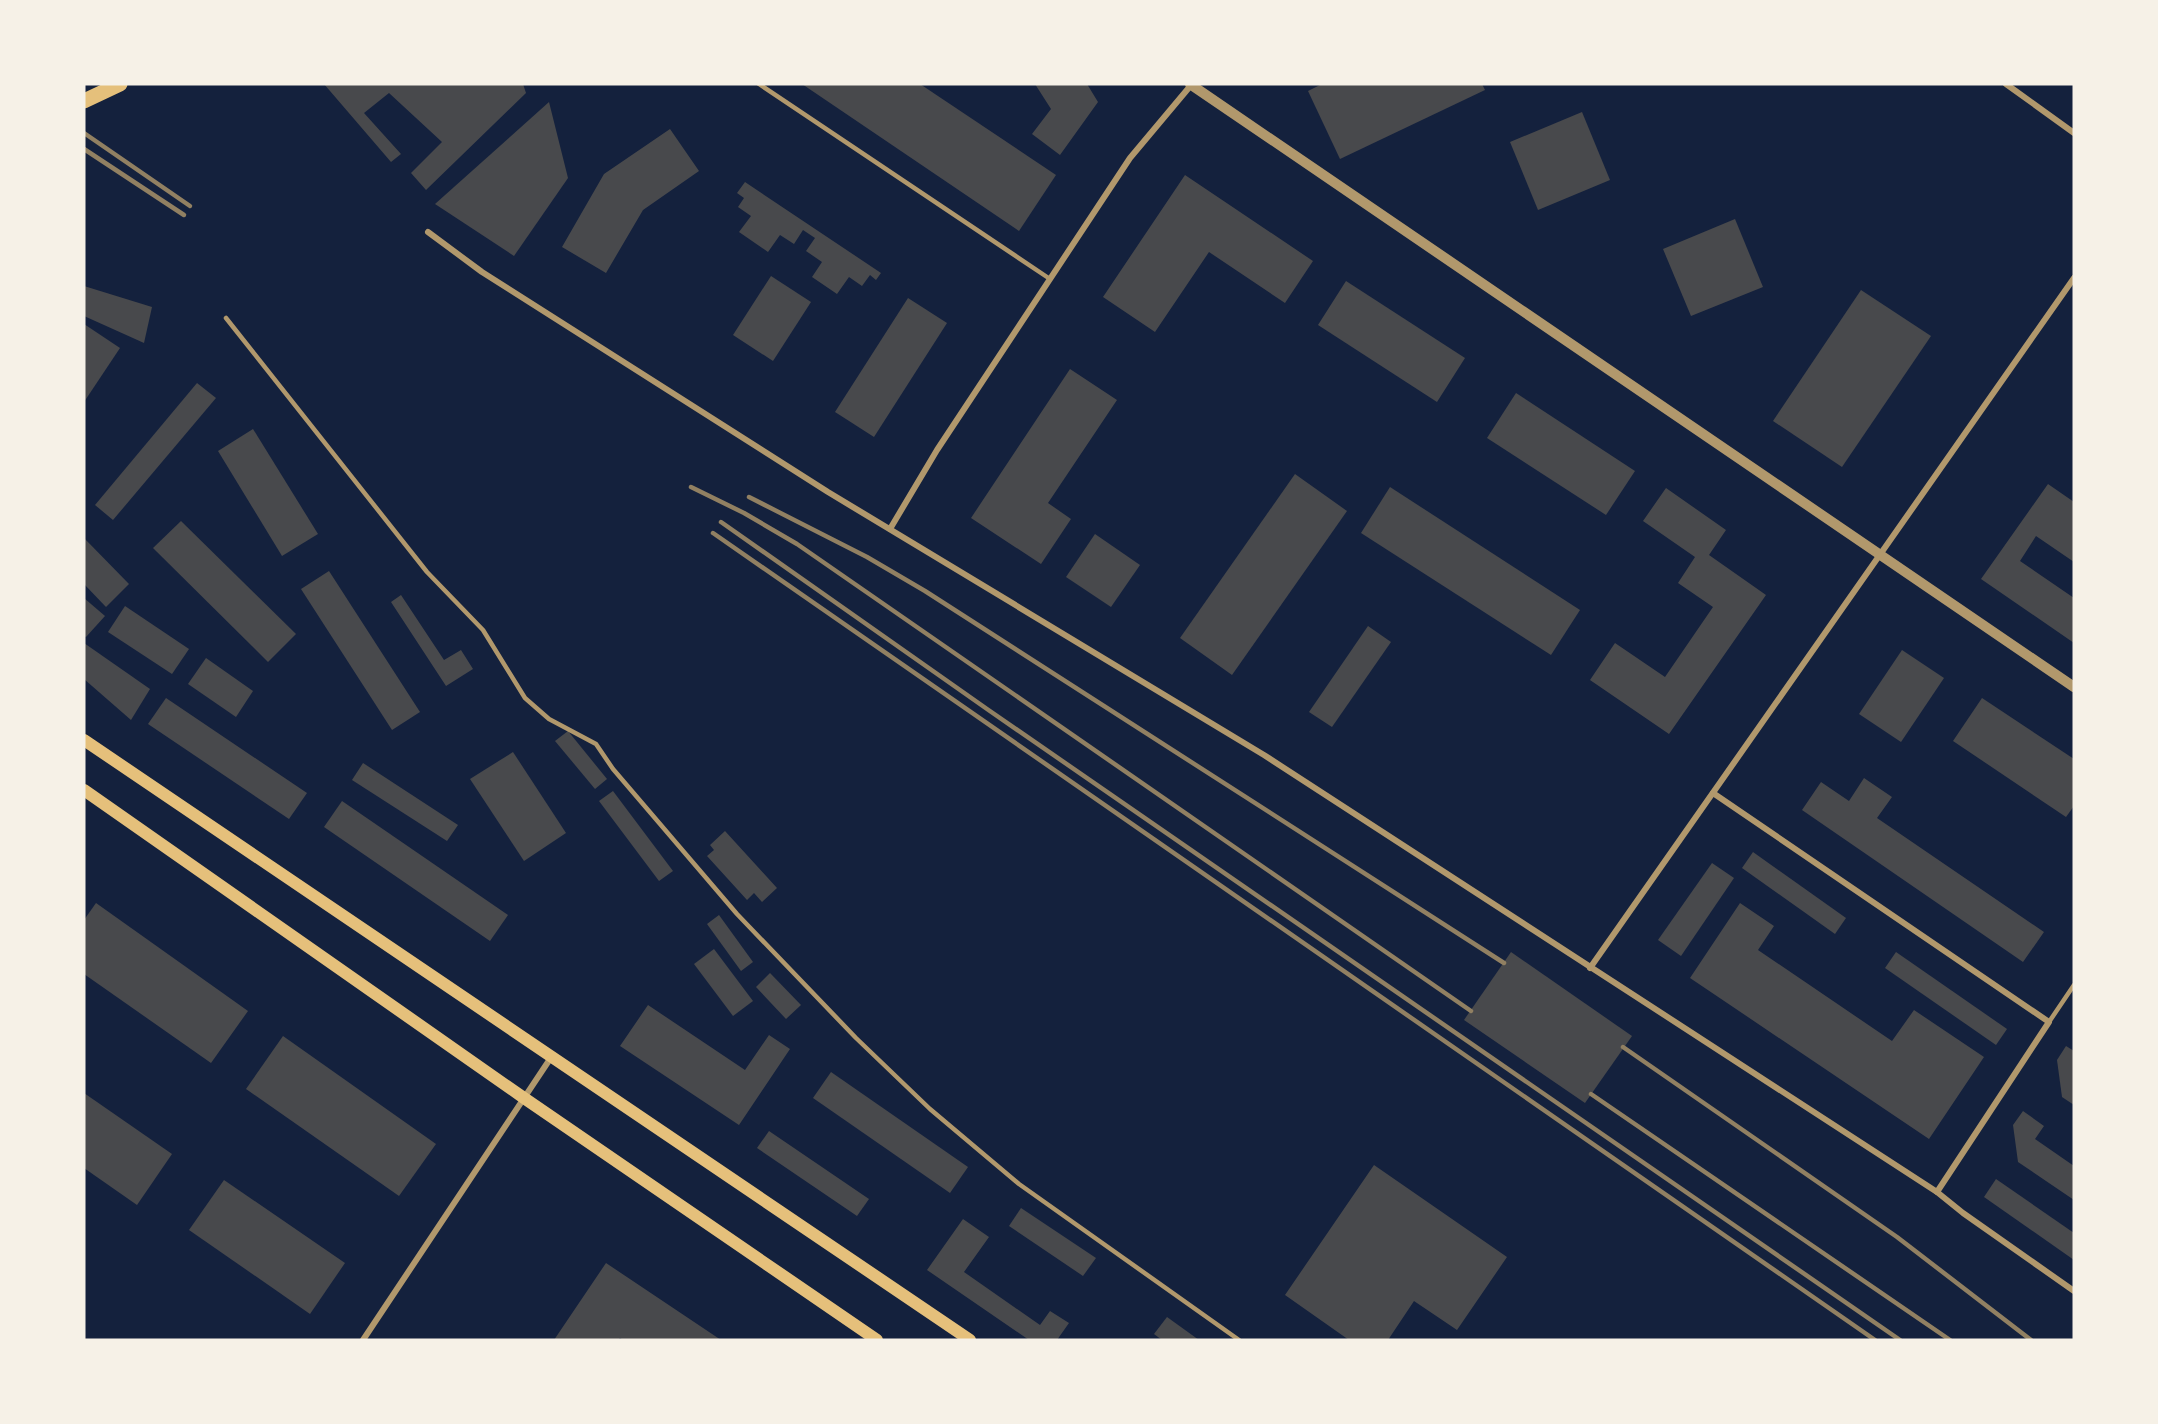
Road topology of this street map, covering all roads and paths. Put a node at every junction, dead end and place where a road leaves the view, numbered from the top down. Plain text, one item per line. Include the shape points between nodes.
1 (120, 84) edge
2 (759, 84) edge
3 (1191, 84) edge
4 (2006, 84) edge
5 (84, 101) edge
6 (2074, 133) edge
7 (428, 232) dead end
8 (1050, 279) junction
9 (2074, 279) edge
10 (226, 318) dead end
11 (890, 529) junction
12 (1881, 554) junction
13 (2074, 687) edge
14 (84, 740) edge
15 (84, 790) edge
16 (1713, 793) junction
17 (1590, 968) junction
18 (2074, 985) edge
19 (2049, 1022) junction
20 (552, 1056) junction
21 (524, 1098) junction
22 (1937, 1192) junction
23 (2074, 1291) edge
24 (363, 1340) edge
25 (877, 1340) edge
26 (970, 1340) edge
27 (1239, 1340) edge

1 - 5 main road
2 - 8 lane
3 - 8 street via 1130,158
3 - 12 street
4 - 6 street
7 - 11 street via 482,272
8 - 11 street
9 - 12 street
10 - 27 lane via 427,572 483,630 525,698 549,719 596,744 736,914 856,1038 930,1109 1019,1184
11 - 17 street via 1264,755
12 - 13 street
12 - 16 street
14 - 20 main road
15 - 21 main road
16 - 17 street
16 - 19 street
17 - 22 street
18 - 19 lane
19 - 22 street
20 - 21 street
20 - 26 main road
21 - 24 street
21 - 25 main road
22 - 23 street

